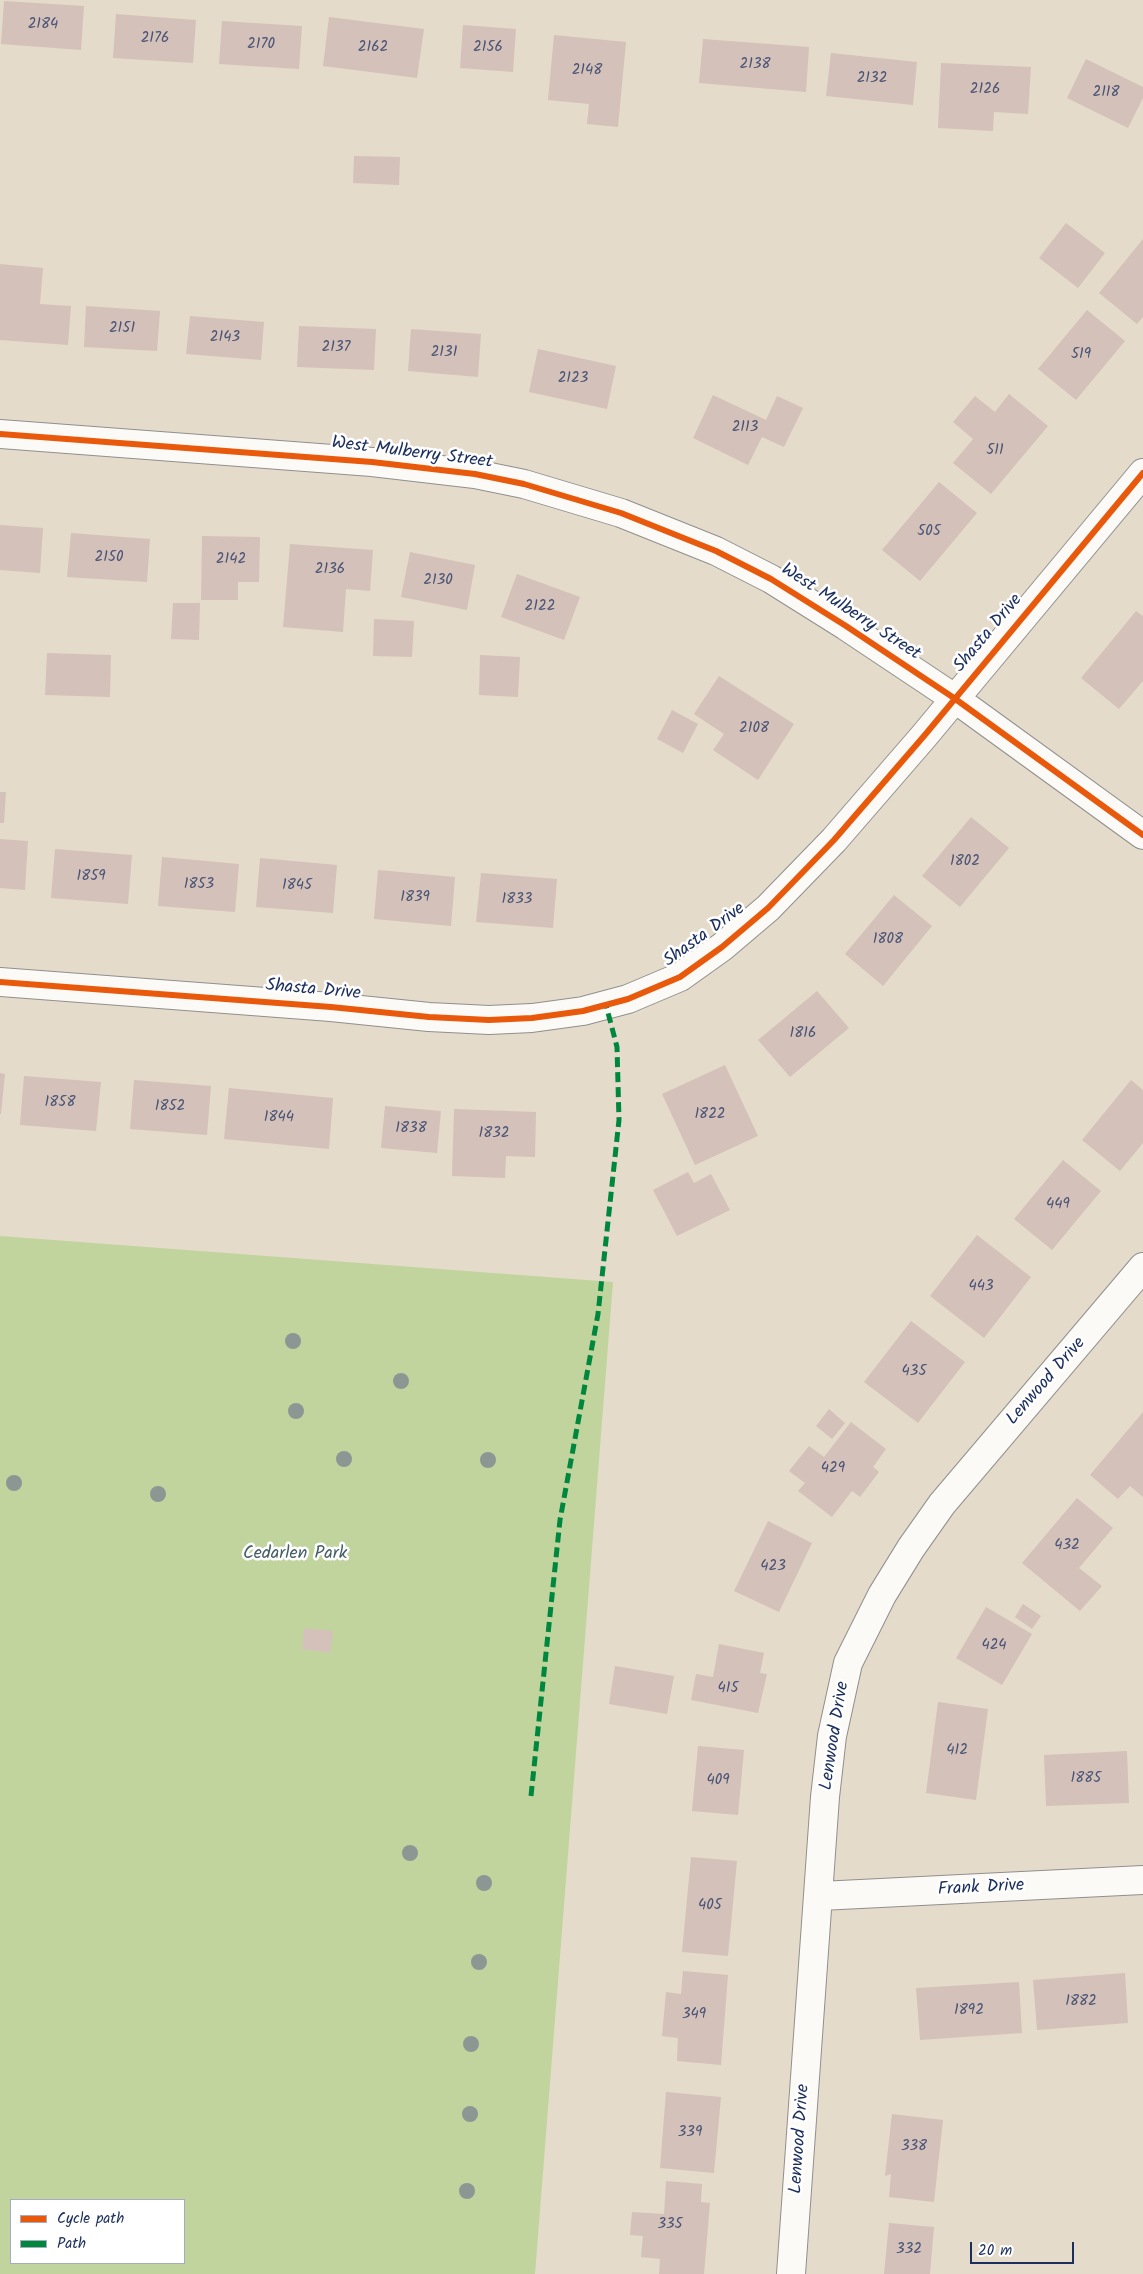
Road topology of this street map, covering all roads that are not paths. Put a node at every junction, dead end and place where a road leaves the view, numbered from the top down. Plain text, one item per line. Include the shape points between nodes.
1 (0, 434) edge
2 (1143, 473) edge
3 (954, 698) junction
4 (1143, 835) edge
5 (0, 982) edge
6 (1143, 1267) edge
7 (1143, 1880) edge
8 (820, 1896) junction
9 (791, 2274) edge

1 - 3 street, West Mulberry Street via 372,462 475,474 524,484 622,513 716,551 779,584
2 - 3 street, Shasta Drive
3 - 4 street, West Mulberry Street via 988,726
3 - 5 street, Shasta Drive via 834,840 768,908 680,978 628,999 583,1012 489,1020
6 - 8 street, Lenwood Drive via 942,1504 882,1595 848,1663 832,1736
7 - 8 street, Frank Drive
8 - 9 street, Lenwood Drive

